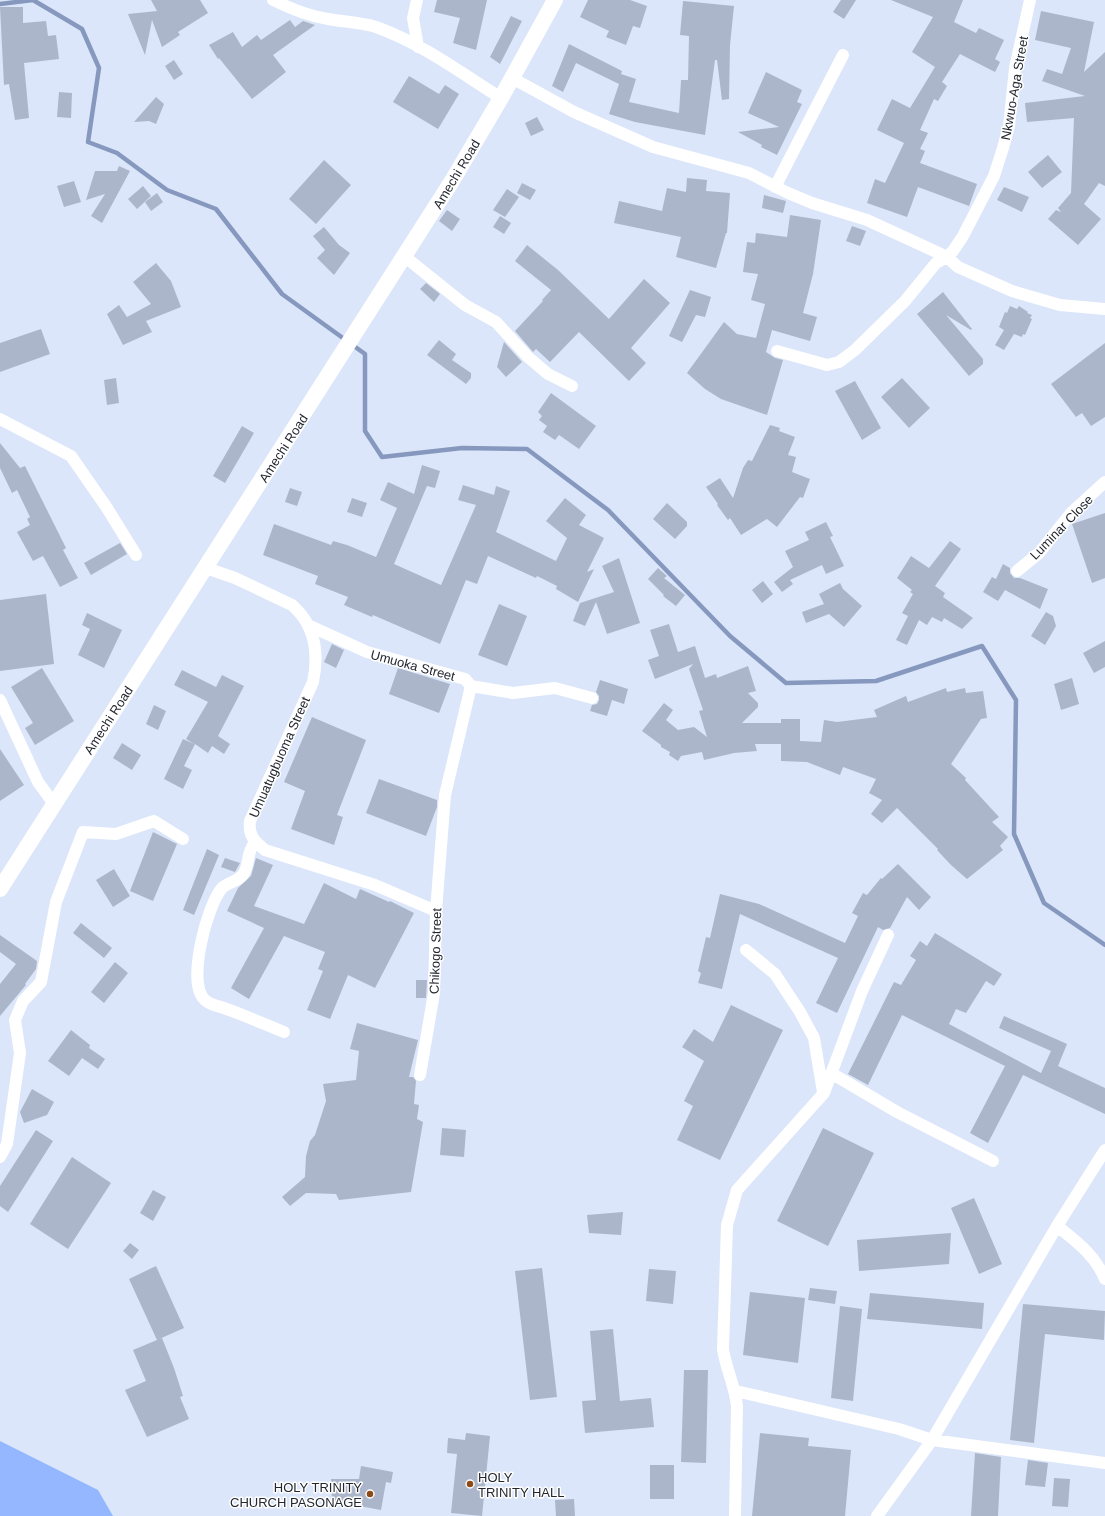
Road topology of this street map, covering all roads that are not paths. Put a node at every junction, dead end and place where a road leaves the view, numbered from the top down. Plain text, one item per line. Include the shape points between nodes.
1 (273, 0) edge
2 (417, 0) edge
3 (555, 0) edge
4 (1030, 0) edge
5 (418, 47) junction
6 (843, 55) dead end
7 (512, 78) junction
8 (501, 98) junction
9 (775, 187) junction
10 (404, 256) junction
11 (947, 257) junction
12 (1105, 309) edge
13 (777, 351) dead end
14 (572, 386) dead end
15 (0, 419) edge
16 (1105, 482) edge
17 (136, 555) dead end
18 (206, 568) junction
19 (1017, 571) dead end
20 (310, 626) junction
21 (471, 686) junction
22 (592, 698) dead end
23 (0, 700) edge
24 (54, 804) junction
25 (443, 827) joint
26 (183, 839) dead end
27 (255, 842) junction
28 (0, 889) edge
29 (436, 911) junction
30 (888, 935) dead end
31 (746, 950) dead end
32 (284, 1032) dead end
33 (831, 1073) junction
34 (420, 1075) dead end
35 (824, 1093) junction
36 (1105, 1150) edge
37 (0, 1157) edge
38 (993, 1161) dead end
39 (1057, 1226) junction
40 (1105, 1279) edge
41 (736, 1391) junction
42 (932, 1440) junction
43 (1105, 1463) edge
44 (735, 1516) edge
45 (877, 1516) edge

1 - 5 street via 298,12 376,27
2 - 5 street via 413,18
3 - 7 main road, Amechi Road
4 - 11 street, Nkwuo-Aga Street via 1015,68 1009,126 994,176 963,236
5 - 8 street
6 - 9 street
7 - 8 main road, Amechi Road
7 - 9 street via 574,112 654,147 749,173
8 - 10 main road, Amechi Road via 452,182
9 - 11 street via 812,203 867,220
10 - 14 street via 465,305 496,322 528,357 548,374
10 - 18 main road, Amechi Road
11 - 12 street via 958,267 1012,291 1060,305
11 - 13 street, Nkwuo-Aga Street via 936,263 904,301 855,350 839,362 827,365
15 - 17 street via 70,456
16 - 19 street, Luminar Close via 1071,513 1039,553
18 - 20 street, Umuatugbuoma Street via 284,600 299,611
18 - 24 main road, Amechi Road
20 - 21 street, Umuoka Street via 367,652 465,679
20 - 27 street, Umuatugbuoma Street via 316,649 313,682 250,821 249,829
21 - 22 street via 514,693 555,688
21 - 25 street, Umuoka Street via 445,796
23 - 24 street via 38,782
24 - 28 main road, Amechi Road
25 - 29 street, Chikogo Street
26 - 37 street via 154,821 116,834 83,832 56,902 41,982 23,1001 15,1020 20,1054 7,1144
27 - 29 street via 265,850 375,885
27 - 32 street via 248,853 243,875 223,887 210,908 198,963 198,987 204,1000 211,1004
29 - 34 street, Chikogo Street via 434,993
30 - 33 street via 862,991
31 - 35 street via 775,974 800,1012 814,1038
33 - 35 street
33 - 38 street via 897,1112
35 - 41 street via 737,1190 728,1216 723,1349
36 - 39 street
39 - 40 street via 1087,1250 1099,1265
39 - 42 street
41 - 42 street via 899,1429
41 - 44 street
42 - 43 street
42 - 45 street

